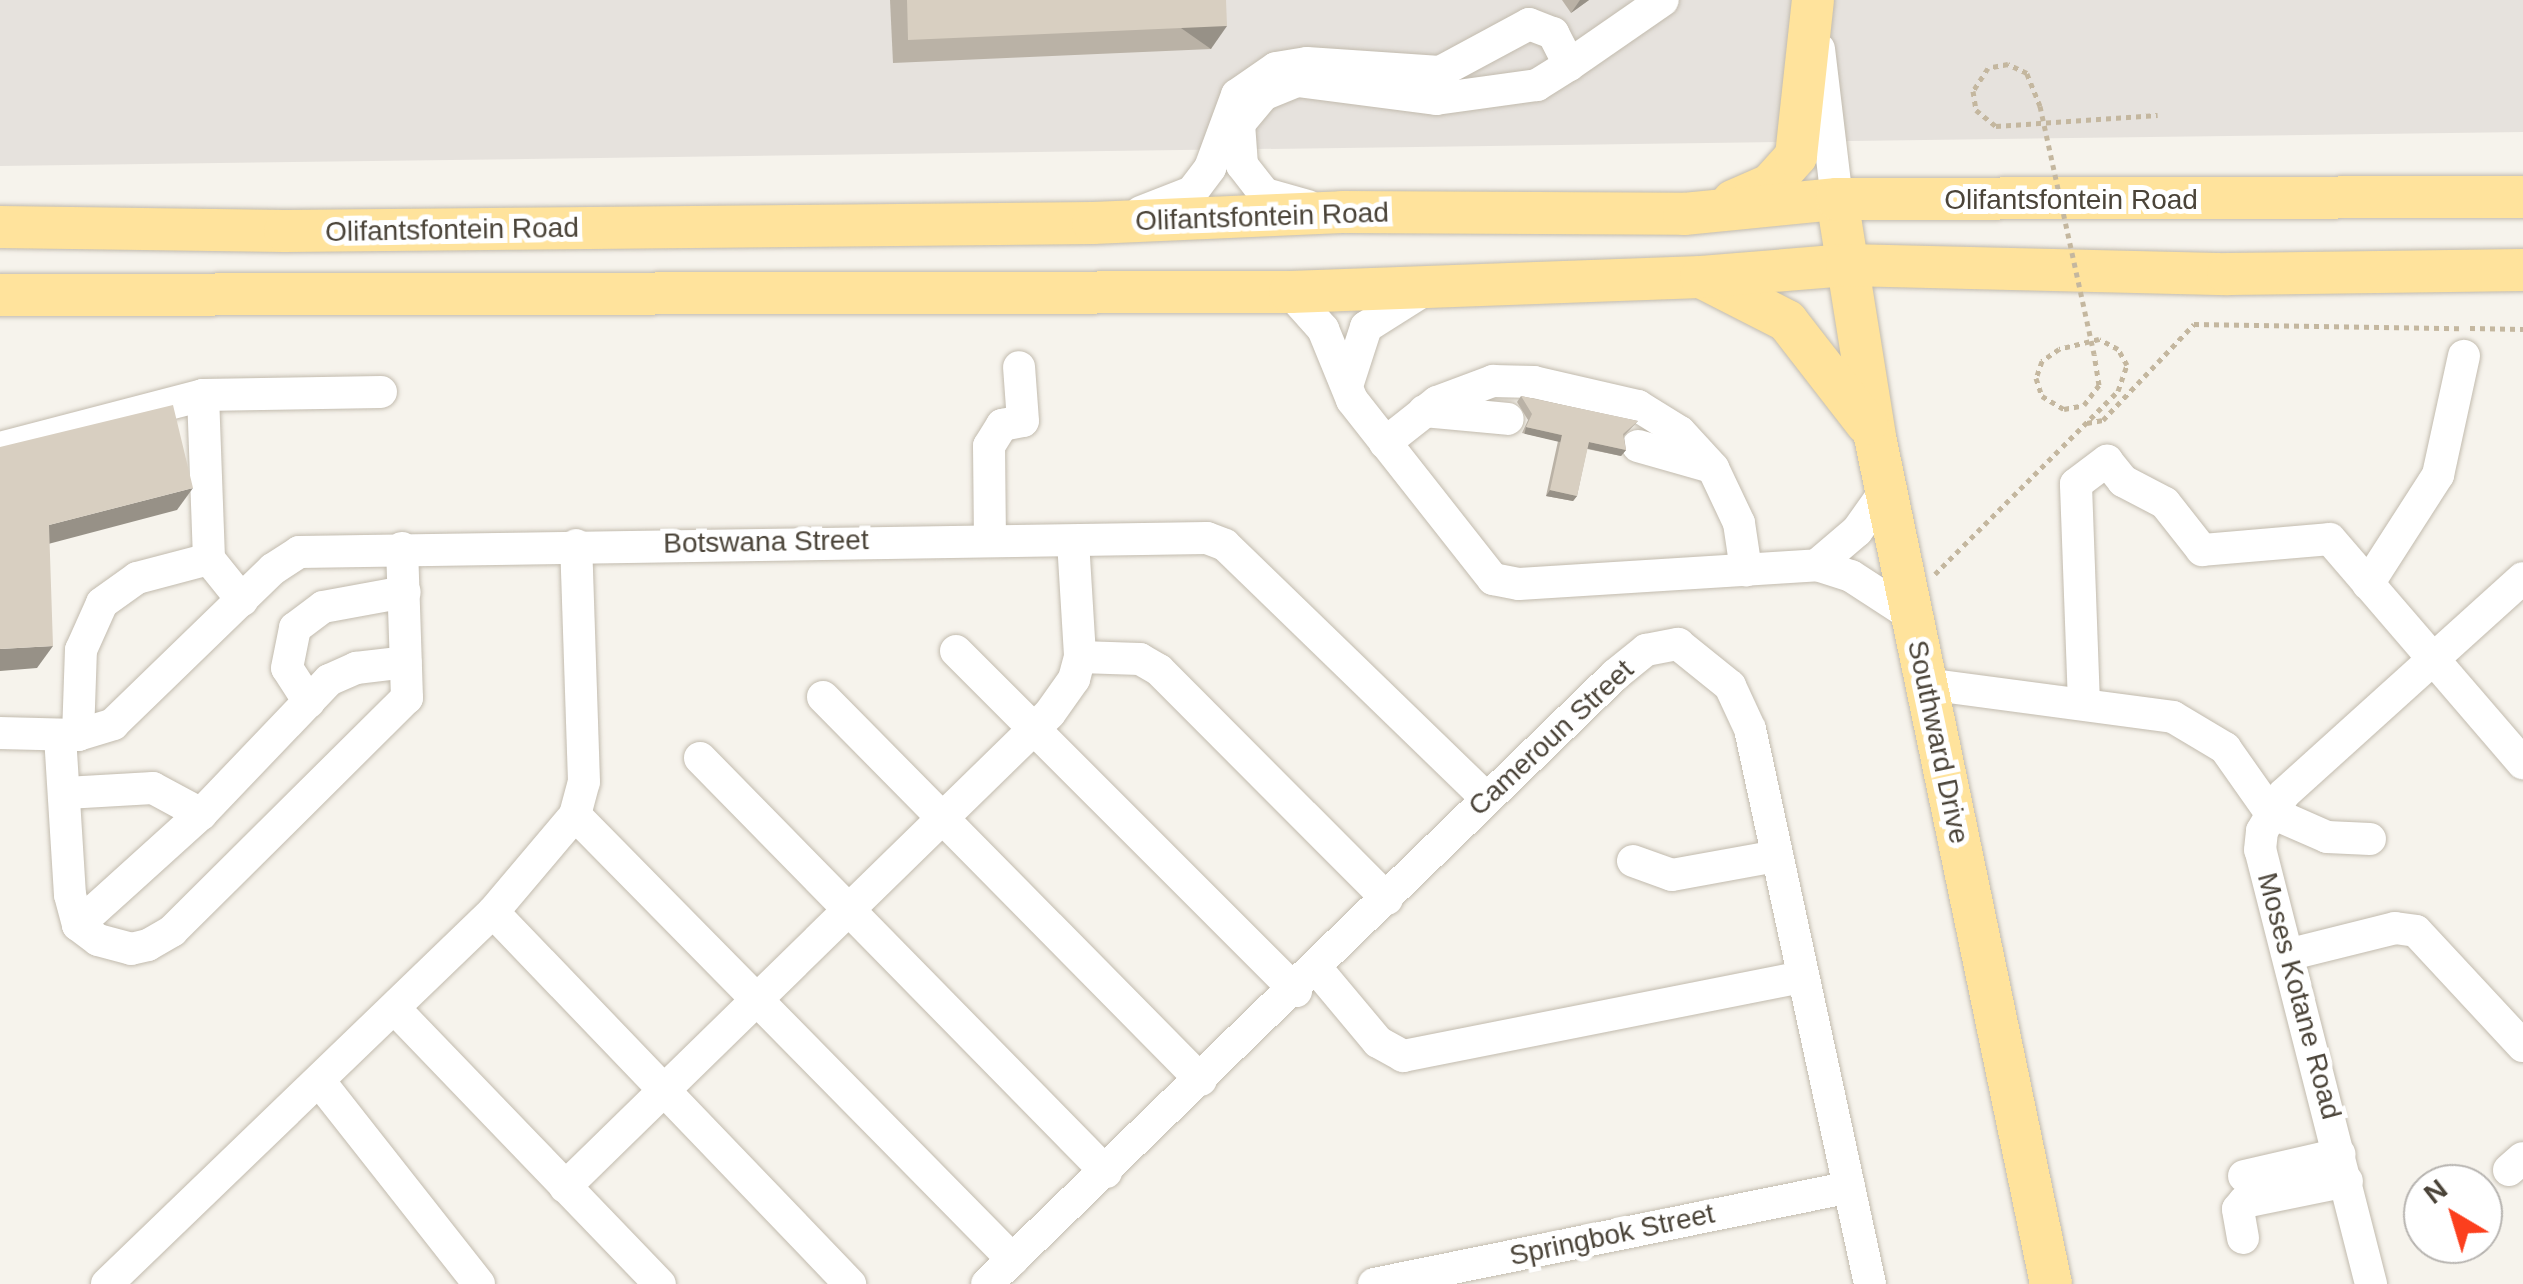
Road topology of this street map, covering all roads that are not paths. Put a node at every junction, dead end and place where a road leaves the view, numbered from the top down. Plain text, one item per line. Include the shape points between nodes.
1 (1664, 0) edge
2 (1813, 0) edge
3 (1535, 12) edge
4 (1569, 65) junction
5 (2523, 197) edge
6 (1837, 198) junction
7 (1342, 212) junction
8 (1684, 214) junction
9 (1092, 222) junction
10 (0, 227) edge
11 (1846, 265) junction
12 (2523, 270) edge
13 (1701, 278) junction
14 (1427, 289) junction
15 (1290, 292) junction
16 (0, 294) edge
17 (2464, 356) dead end
18 (1019, 367) dead end
19 (381, 392) dead end
20 (1347, 392) junction
21 (203, 395) junction
22 (1424, 411) junction
23 (1508, 419) dead end
24 (1875, 437) junction
25 (1384, 443) junction
26 (1638, 446) dead end
27 (0, 448) edge
28 (1713, 468) junction
29 (1886, 490) junction
30 (990, 541) junction
31 (1073, 541) junction
32 (576, 546) junction
33 (402, 548) junction
34 (209, 559) junction
35 (1817, 565) junction
36 (1746, 570) junction
37 (2368, 584) junction
38 (2521, 584) edge
39 (405, 592) junction
40 (242, 600) junction
41 (1910, 608) junction
42 (956, 651) dead end
43 (1080, 656) junction
44 (2433, 660) junction
45 (406, 662) junction
46 (1926, 684) junction
47 (823, 698) dead end
48 (309, 702) junction
49 (2084, 704) junction
50 (1035, 728) junction
51 (69, 735) junction
52 (5, 736) edge
53 (700, 758) dead end
54 (2523, 763) edge
55 (66, 794) junction
56 (1486, 798) junction
57 (2270, 812) junction
58 (201, 814) junction
59 (575, 814) junction
60 (944, 818) junction
61 (2370, 839) dead end
62 (1777, 856) junction
63 (1633, 860) dead end
64 (1387, 899) junction
65 (847, 911) junction
66 (493, 912) junction
67 (78, 925) junction
68 (2291, 954) junction
69 (1802, 977) junction
70 (1306, 980) junction
71 (755, 1001) junction
72 (395, 1009) junction
73 (2523, 1046) edge
74 (1202, 1080) junction
75 (320, 1082) junction
76 (666, 1091) junction
77 (2344, 1167) junction
78 (1106, 1172) junction
79 (2244, 1176) dead end
80 (566, 1187) junction
81 (1849, 1187) junction
82 (2244, 1238) dead end
83 (1013, 1260) junction
84 (107, 1284) edge
85 (478, 1284) edge
86 (660, 1284) edge
87 (850, 1284) edge
88 (987, 1284) edge
89 (1374, 1284) edge
90 (1870, 1284) edge
91 (2051, 1284) edge
92 (2371, 1284) edge

1 - 4 street
2 - 6 street
2 - 8 main road via 1796,156 1770,185
3 - 4 street
3 - 9 street via 1450,70 1307,63 1264,73 1230,106 1210,168 1192,192 1160,208
4 - 7 street via 1543,84 1457,99 1309,80 1264,94 1237,136 1249,176 1278,200
5 - 6 main road, Olifantsfontein Road
6 - 8 main road, Olifantsfontein Road
6 - 11 main road, Southward Drive
7 - 8 main road, Olifantsfontein Road
7 - 9 main road, Olifantsfontein Road
9 - 10 main road, Olifantsfontein Road via 285,232
11 - 12 main road via 2228,274
11 - 13 main road
11 - 24 main road, Southward Drive
13 - 14 main road
13 - 24 main road via 1759,302 1802,334
14 - 15 main road
14 - 20 street via 1366,327
15 - 16 main road
15 - 20 street via 1323,330
17 - 37 street via 2438,475
18 - 30 street via 1023,421 1002,425 989,446
19 - 21 street
20 - 25 street
21 - 27 street
21 - 34 street
22 - 23 street
22 - 25 street
22 - 28 street via 1492,381 1568,389 1653,414
24 - 29 main road, Southward Drive
25 - 36 street via 1477,563 1500,582
26 - 28 street
28 - 36 street via 1738,523
29 - 35 street via 1857,531
29 - 41 main road, Southward Drive
30 - 31 street, Botswana Street
30 - 32 street, Botswana Street
31 - 43 street
31 - 56 street, Botswana Street via 1220,542
32 - 33 street, Botswana Street
32 - 59 street via 584,782
33 - 39 street
33 - 40 street, Botswana Street via 294,553
34 - 40 street
34 - 51 street via 137,578 102,603 80,650
35 - 36 street
35 - 41 street
37 - 44 street
37 - 49 street via 2326,537 2202,550 2165,503 2123,481 2114,464 2095,466 2076,484
38 - 44 street
39 - 45 street
39 - 48 street via 324,607 295,628 287,668
40 - 51 street, Botswana Street via 128,714
41 - 46 main road, Southward Drive
42 - 50 street
43 - 50 street via 1064,696
43 - 64 street via 1140,659 1160,670
44 - 54 street
44 - 57 street
45 - 48 street via 338,673
45 - 67 street via 407,698 172,931 131,949 83,934
46 - 49 street
46 - 91 main road, Southward Drive
47 - 60 street
48 - 58 street
49 - 57 street via 2158,713 2200,728 2240,764
50 - 60 street
50 - 70 street
51 - 52 street, Botswana Street
51 - 55 street
53 - 65 street
55 - 58 street via 153,788
55 - 67 street via 70,895
56 - 62 street, Cameroun Street via 1646,650 1678,644 1711,667 1741,703
56 - 64 street, Cameroun Street
57 - 61 street via 2327,837
57 - 68 street, Moses Kotane Road via 2260,850
58 - 67 street
59 - 66 street
59 - 71 street
60 - 65 street
60 - 74 street
62 - 63 street via 1672,875
62 - 69 street, Cameroun Street
64 - 70 street, Cameroun Street
65 - 71 street
65 - 78 street
66 - 72 street
66 - 76 street
68 - 73 street via 2395,928 2416,930
68 - 77 street, Moses Kotane Road
69 - 70 street via 1403,1056
69 - 81 street, Cameroun Street
70 - 74 street, Cameroun Street
71 - 76 street
71 - 83 street
72 - 75 street
72 - 80 street
74 - 78 street, Cameroun Street
75 - 84 street
75 - 85 street
76 - 80 street
76 - 87 street
77 - 79 street
77 - 82 street via 2244,1202 2238,1209
77 - 92 street, Moses Kotane Road
78 - 83 street, Cameroun Street
80 - 86 street
81 - 89 street, Springbok Street
81 - 90 street, Cameroun Street
83 - 88 street, Cameroun Street

